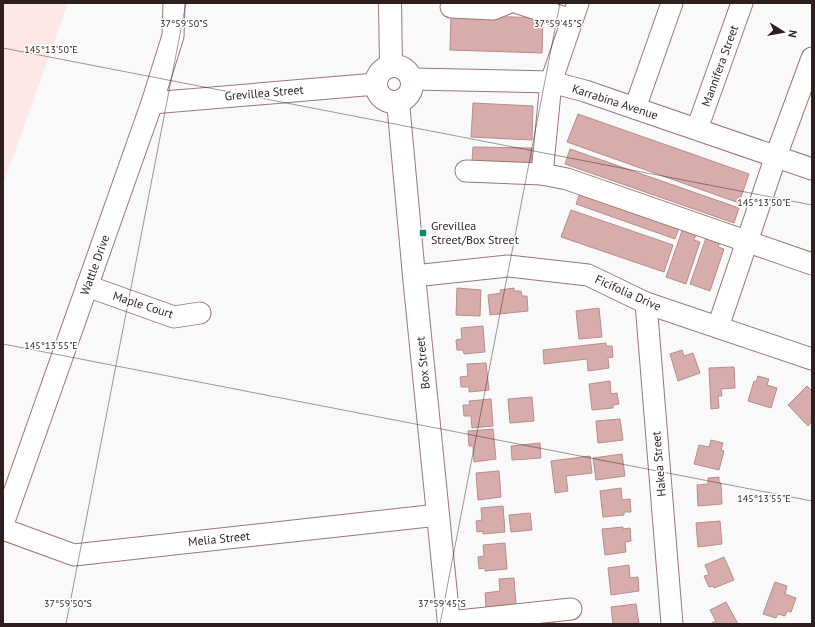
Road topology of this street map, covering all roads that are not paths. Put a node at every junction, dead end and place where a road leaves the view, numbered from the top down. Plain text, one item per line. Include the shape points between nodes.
1 (174, 3) edge
2 (390, 3) edge
3 (508, 3) edge
4 (518, 3) edge
5 (672, 3) edge
6 (742, 3) edge
7 (451, 7) dead end
8 (575, 11) edge
9 (812, 58) edge
10 (391, 66) junction
11 (411, 79) junction
12 (551, 82) junction
13 (376, 84) junction
14 (398, 102) junction
15 (152, 103) junction
16 (635, 108) junction
17 (697, 129) junction
18 (776, 156) junction
19 (812, 169) edge
20 (466, 171) dead end
21 (542, 174) junction
22 (748, 242) junction
23 (812, 264) edge
24 (414, 276) junction
25 (87, 286) junction
26 (646, 303) junction
27 (200, 313) dead end
28 (718, 327) junction
29 (812, 359) edge
30 (438, 515) junction
31 (3, 524) edge
32 (3, 529) edge
33 (572, 609) dead end
34 (449, 623) edge
35 (672, 624) edge

1 - 15 street, Wattle Drive via 173,36
2 - 10 main road
3 - 7 street via 493,9
4 - 8 street
5 - 16 street
6 - 17 street, Mannifera Street
8 - 12 street
9 - 18 street
10 - 11 main road via 403,69
10 - 13 main road via 379,74
11 - 12 street, Karrabina Avenue
11 - 14 main road via 408,95
12 - 16 street, Karrabina Avenue
12 - 21 street
13 - 14 main road via 376,89 383,98
13 - 15 street, Grevillea Street
14 - 24 main road, Box Street
15 - 25 street, Wattle Drive
16 - 17 street, Karrabina Avenue
17 - 18 street, Karrabina Avenue
18 - 19 street, Karrabina Avenue
18 - 22 street
20 - 21 street
21 - 22 street via 566,179
22 - 23 street
22 - 28 street
24 - 26 street, Ficifolia Drive via 508,266 588,275
24 - 30 main road, Box Street
25 - 27 street, Maple Court via 174,317
25 - 31 street, Wattle Drive
26 - 28 street, Ficifolia Drive
26 - 35 street, Hakea Street
28 - 29 street, Ficifolia Drive
30 - 32 street, Melia Street via 74,555
30 - 34 main road, Box Street
33 - 34 street

